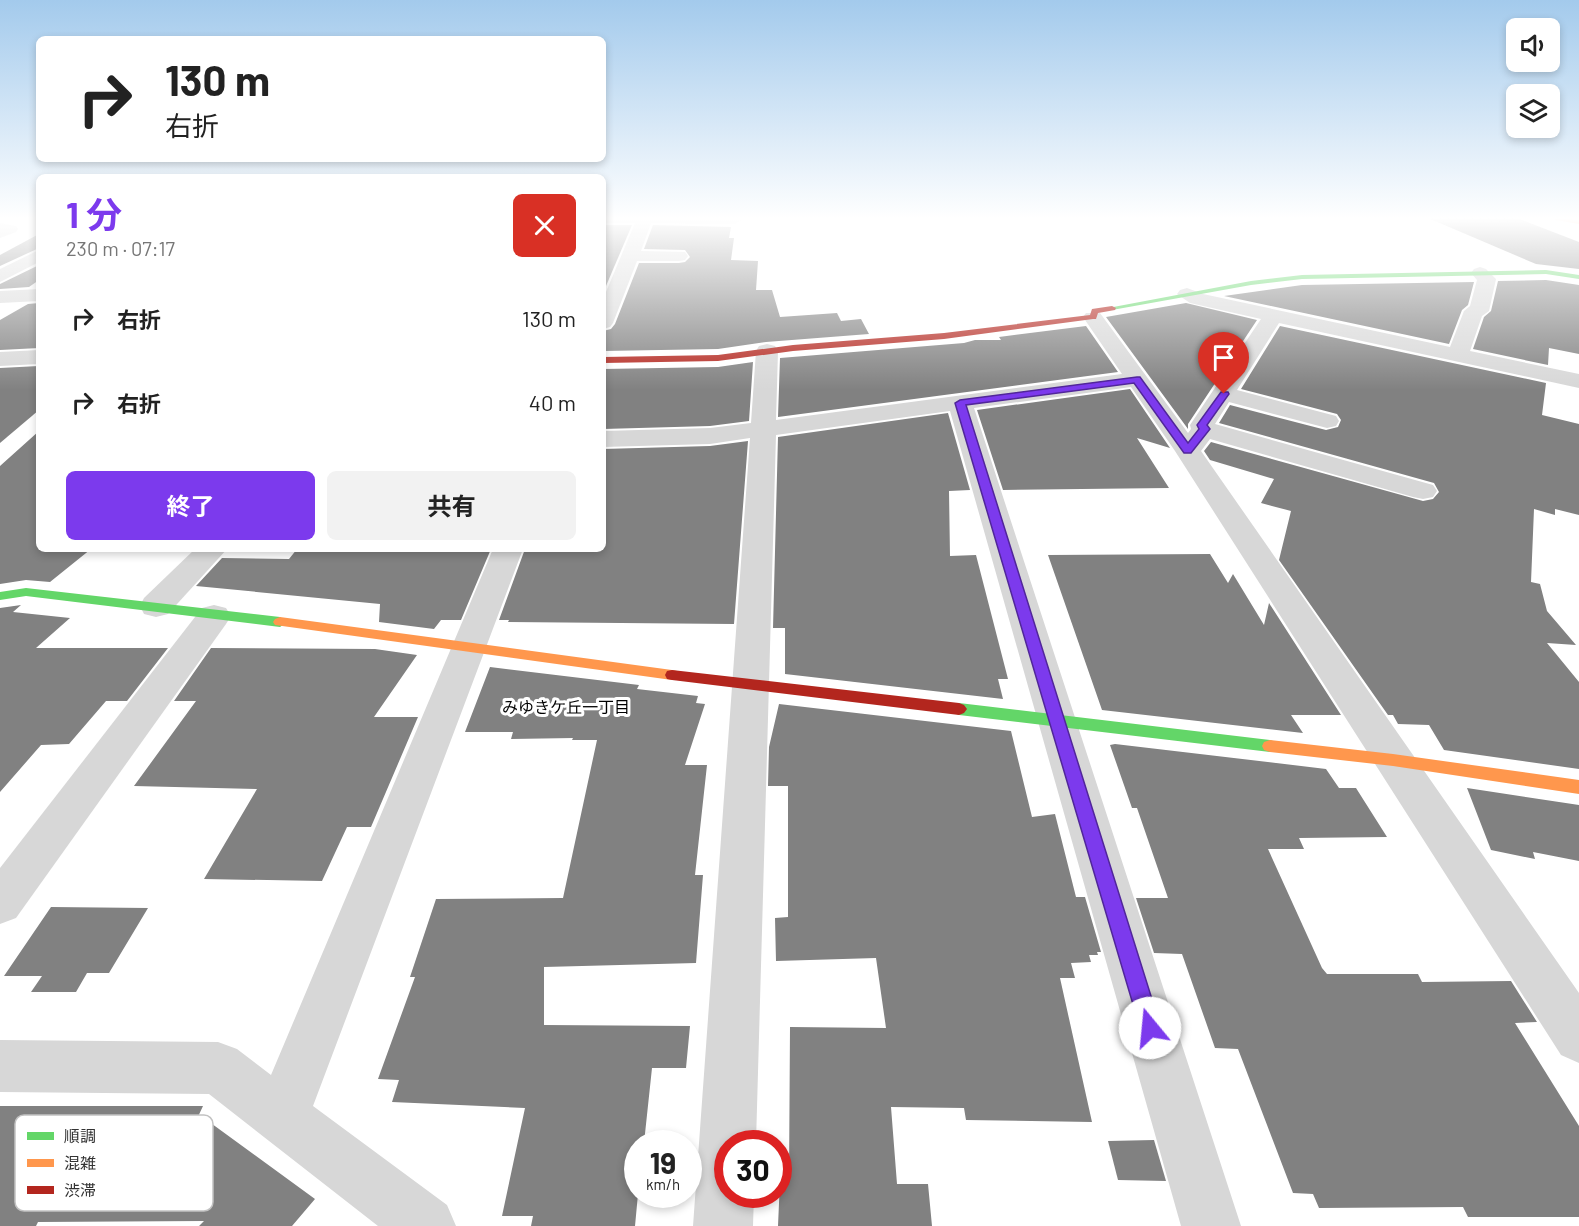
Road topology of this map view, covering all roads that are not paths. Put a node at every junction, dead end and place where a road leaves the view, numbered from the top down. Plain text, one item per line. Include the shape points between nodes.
1 (617, 275) edge
2 (1382, 275) edge
3 (1483, 275) edge
4 (1187, 294) junction
5 (36, 295) edge
6 (0, 297) edge
7 (607, 302) edge
8 (1274, 315) junction
9 (1093, 317) junction
10 (767, 351) junction
11 (1458, 354) junction
12 (36, 357) edge
13 (0, 359) edge
14 (606, 360) edge
15 (1137, 379) junction
16 (1579, 381) edge
17 (1224, 394) junction
18 (960, 403) junction
19 (1327, 421) dead end
20 (763, 429) junction
21 (606, 439) edge
22 (1196, 440) junction
23 (1423, 491) dead end
24 (209, 552) edge
25 (507, 552) edge
26 (0, 596) edge
27 (156, 606) junction
28 (214, 616) junction
29 (468, 649) junction
30 (752, 685) junction
31 (1056, 721) junction
32 (1393, 760) junction
33 (1579, 787) edge
34 (0, 903) edge
35 (1579, 1037) edge
36 (0, 1066) edge
37 (281, 1117) junction
38 (729, 1130) edge
39 (724, 1208) edge
40 (426, 1226) edge
41 (723, 1226) edge
42 (1211, 1226) edge

1 - 7 street
2 - 4 street via 1302,277
3 - 11 street via 1487,279 1479,311 1474,311
4 - 8 street
4 - 9 street via 1095,311
5 - 6 street
8 - 11 street
8 - 17 street
9 - 10 street via 945,336
9 - 15 street
10 - 14 street via 692,360
10 - 20 street
11 - 16 street
12 - 13 street
15 - 18 street
15 - 22 street
17 - 19 street
17 - 22 street
18 - 20 street
18 - 31 street
20 - 21 street via 710,436
20 - 30 street
22 - 23 street
22 - 32 street
24 - 27 street
25 - 29 street
26 - 27 street via 26,592
27 - 28 street
28 - 29 street
28 - 34 street
29 - 30 street
29 - 37 street
30 - 31 street
30 - 38 street
31 - 32 street
31 - 42 street
32 - 33 street
32 - 35 street
36 - 37 street via 218,1068
37 - 40 street
39 - 41 street

